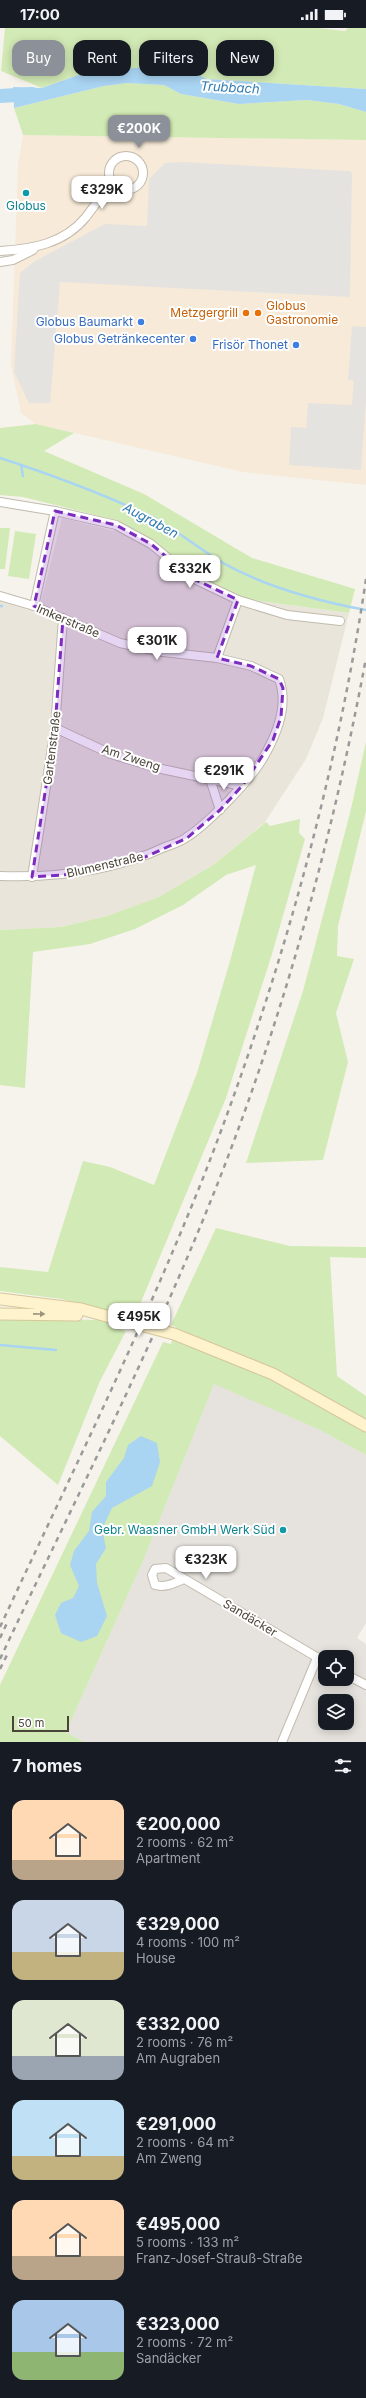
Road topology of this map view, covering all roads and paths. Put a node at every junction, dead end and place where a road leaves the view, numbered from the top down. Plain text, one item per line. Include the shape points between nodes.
1 (114, 184) junction
2 (0, 245) edge
3 (38, 248) junction
4 (13, 250) junction
5 (0, 251) edge
6 (1, 263) edge
7 (0, 502) edge
8 (56, 511) junction
9 (0, 596) edge
10 (238, 600) junction
11 (34, 606) junction
12 (63, 618) junction
13 (340, 621) dead end
14 (217, 658) junction
15 (55, 728) junction
16 (210, 779) junction
17 (242, 786) junction
18 (220, 810) junction
19 (0, 876) edge
20 (32, 877) junction
21 (0, 1299) edge
22 (0, 1314) edge
23 (106, 1316) junction
24 (366, 1426) edge
25 (184, 1579) dead end
26 (317, 1658) joint
27 (354, 1679) edge
28 (366, 1685) edge
29 (282, 1742) edge

1 - 1 street via 126,190 136,186 142,172 139,162 124,156 114,160 109,173
1 - 3 street via 80,222 60,238
2 - 4 street
3 - 4 street
3 - 6 street
4 - 5 street
7 - 8 street
8 - 10 street via 116,525 151,544 192,578
8 - 11 street
9 - 11 street, Imkerstraße
10 - 13 street via 287,615
10 - 14 street
11 - 12 street, Imkerstraße
12 - 14 street, Imkerstraße via 120,643 163,652
12 - 15 street, Gartenstraße
14 - 17 street, Blumenstraße via 251,666 279,679 283,688 281,717 273,740 263,759
15 - 16 street, Am Zweng via 111,754 158,768
15 - 20 street, Gartenstraße
16 - 17 street, Am Zweng
16 - 18 street
17 - 18 street, Blumenstraße
18 - 20 street, Blumenstraße via 187,838 141,859 76,874
19 - 20 street, Blumenstraße
21 - 23 main road via 81,1309
22 -> 23 main road
23 - 24 main road, bridge via 174,1334 273,1374
25 - 26 street, Sandäcker
26 - 29 street
27 - 28 street

